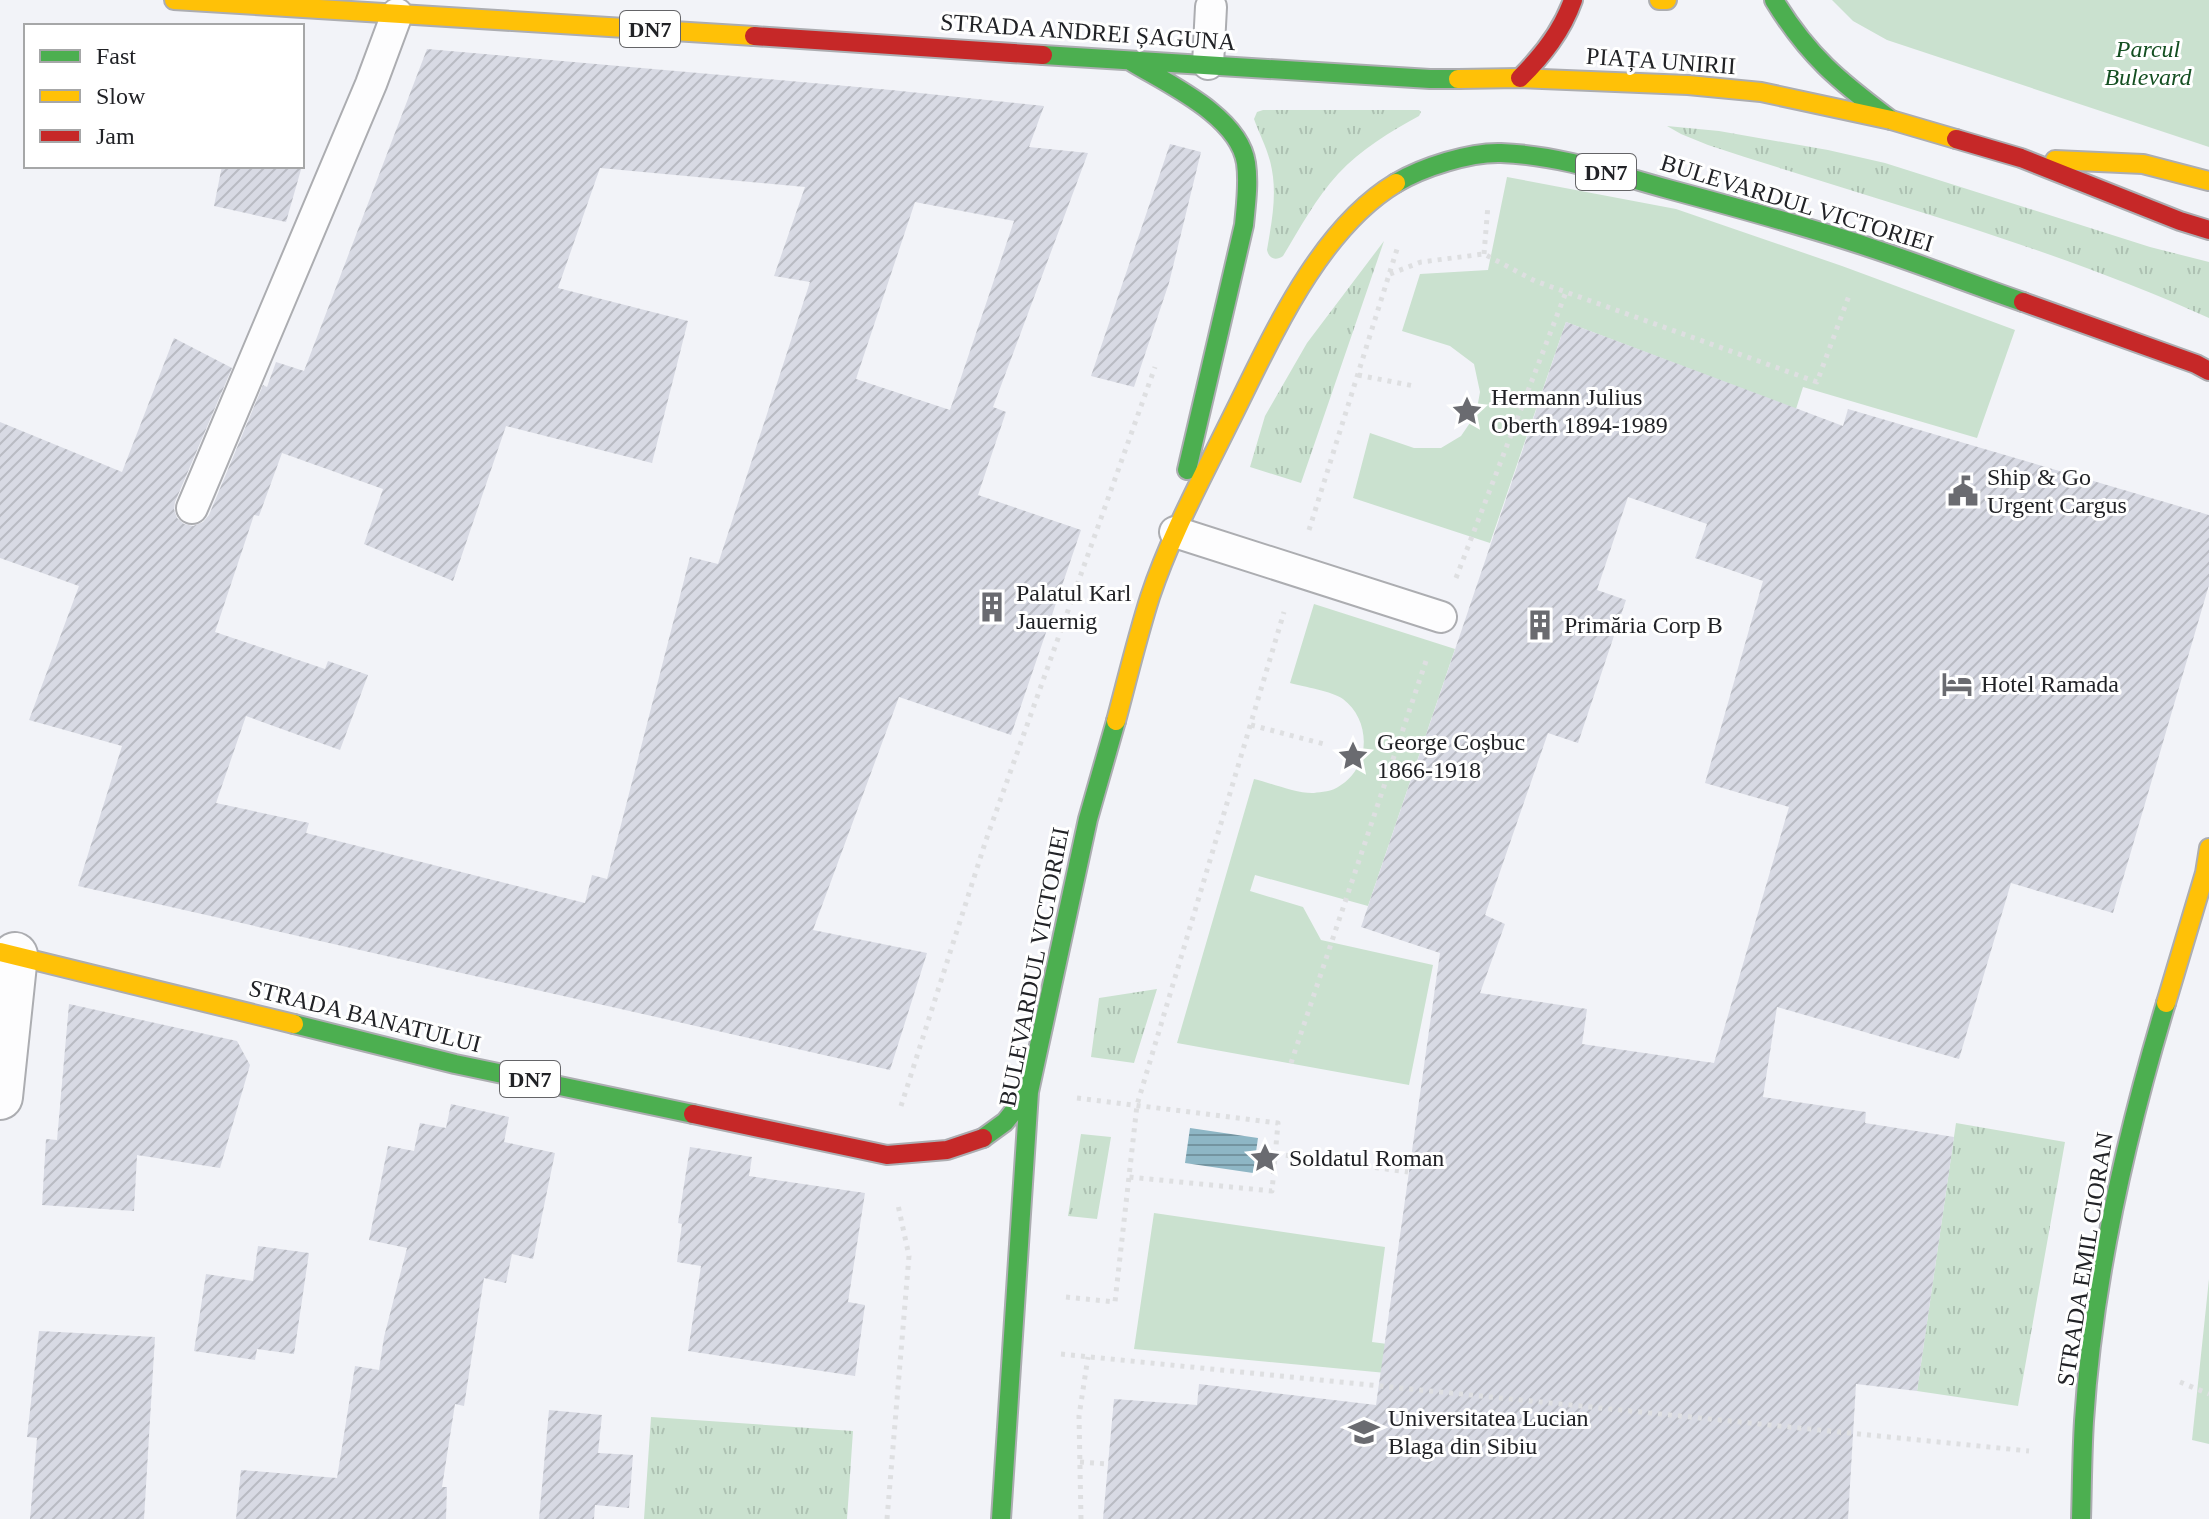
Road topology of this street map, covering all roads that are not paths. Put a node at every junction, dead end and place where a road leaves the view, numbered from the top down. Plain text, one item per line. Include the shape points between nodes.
1 (174, 0) edge
2 (1573, 0) edge
3 (1659, 0) edge
4 (1667, 0) edge
5 (1774, 0) edge
6 (1211, 7) dead end
7 (397, 14) junction
8 (1127, 59) junction
9 (1208, 64) junction
10 (1520, 78) junction
11 (1891, 120) junction
12 (2021, 158) junction
13 (2209, 181) edge
14 (2209, 230) edge
15 (2209, 371) edge
16 (192, 508) dead end
17 (1175, 532) junction
18 (1441, 617) road end
19 (2208, 865) edge
20 (8, 953) edge
21 (1029, 1092) junction
22 (0, 1097) edge
23 (1001, 1519) edge
24 (2081, 1519) edge

1 - 7 main road, STRADA ANDREI ȘAGUNA / DN7
2 - 10 main road, PIAȚA UNIRII via 1559,33
3 - 4 main road
5 - 11 main road, PIAȚA UNIRII via 1814,57
6 - 9 lane
7 - 8 main road, STRADA ANDREI ȘAGUNA / DN7
7 - 16 lane
8 - 9 main road, STRADA ANDREI ȘAGUNA / DN7
8 - 17 main road, BULEVARDUL VICTORIEI / DN7 via 1214,112 1246,159 1244,225
9 - 10 main road, STRADA ANDREI ȘAGUNA / DN7 via 1430,79
10 - 11 main road, PIAȚA UNIRII / DN7 via 1761,92
11 - 12 main road, PIAȚA UNIRII / DN7
12 - 13 main road via 2143,164
12 - 14 main road, PIAȚA UNIRII / DN7
15 - 17 main road, BULEVARDUL VICTORIEI / DN7 via 1866,246 1753,212 1524,155 1470,156 1410,175 1383,191 1327,247 1265,348
17 - 18 lane
17 - 21 main road, BULEVARDUL VICTORIEI / DN7 via 1150,598 1088,819
19 - 24 main road, STRADA EMIL CIORAN via 2141,1086 2112,1213 2084,1421
20 - 21 main road, STRADA BANATULUI / DN7 via 455,1064 887,1155 946,1151 980,1140 1001,1127
20 - 22 street
21 - 23 main road, BULEVARDUL VICTORIEI

